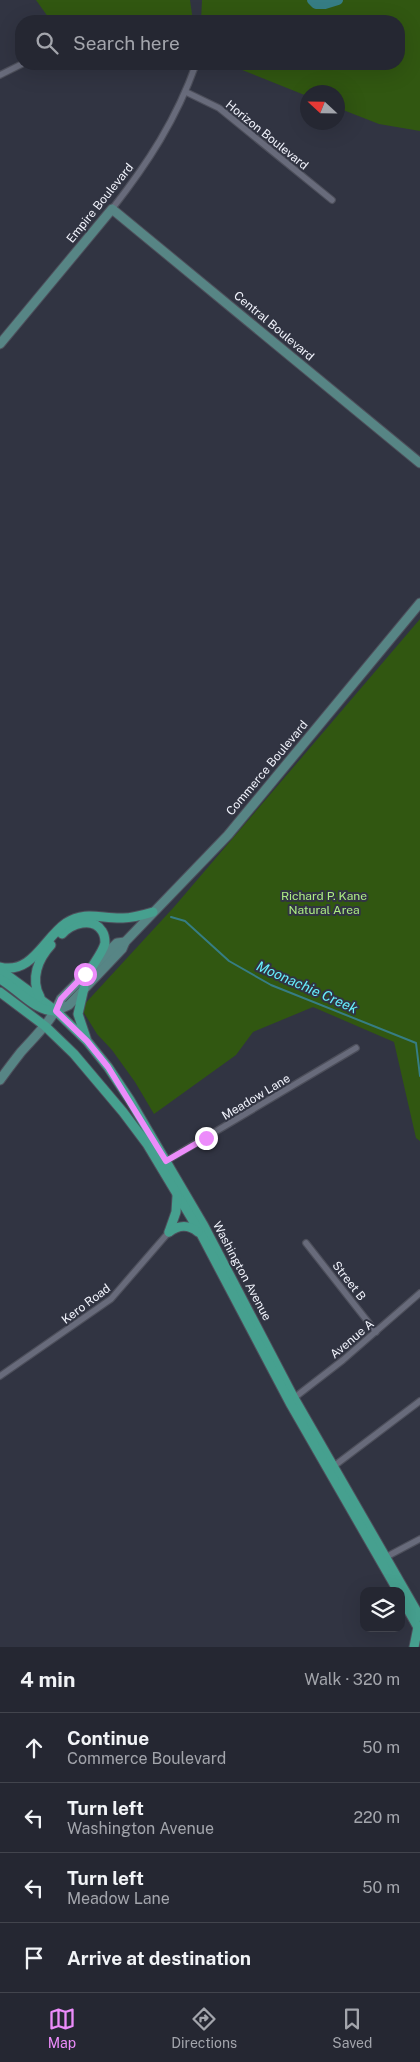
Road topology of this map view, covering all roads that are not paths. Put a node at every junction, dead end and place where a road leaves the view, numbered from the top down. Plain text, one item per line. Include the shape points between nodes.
1 (15, 68) edge
2 (194, 70) edge
3 (0, 75) edge
4 (186, 92) junction
5 (332, 200) dead end
6 (112, 210) junction
7 (0, 344) edge
8 (420, 463) edge
9 (420, 604) edge
10 (153, 912) junction
11 (125, 942) junction
12 (92, 967) junction
13 (0, 969) edge
14 (0, 979) edge
15 (84, 988) junction
16 (0, 992) edge
17 (41, 999) junction
18 (56, 1011) junction
19 (45, 1026) junction
20 (87, 1041) junction
21 (356, 1048) dead end
22 (0, 1080) edge
23 (166, 1161) junction
24 (177, 1193) junction
25 (169, 1232) junction
26 (201, 1234) junction
27 (306, 1243) dead end
28 (420, 1293) edge
29 (376, 1332) junction
30 (0, 1376) edge
31 (294, 1398) junction
32 (420, 1401) edge
33 (334, 1466) junction
34 (420, 1539) edge
35 (386, 1557) junction
36 (396, 1587) edge
37 (405, 1604) edge
38 (420, 1617) edge
39 (419, 1629) edge
40 (414, 1647) edge

1 - 3 street
2 - 4 street, Empire Boulevard
4 - 5 street, Horizon Boulevard via 219,108
4 - 6 street, Empire Boulevard via 142,171
6 - 7 street, Empire Boulevard
6 - 8 street, Central Boulevard
9 - 10 street, Commerce Boulevard via 228,835
10 - 11 street, Commerce Boulevard
10 - 13 main road via 130,918 90,915 74,918 60,927 27,963 16,969
11 - 12 street, Commerce Boulevard via 117,943
11 - 15 street, Commerce Boulevard
12 - 17 main road via 105,942 103,933 92,923 80,923 66,930 39,962 35,976 36,990
12 - 18 street, Commerce Boulevard via 61,999
13 - 17 main road, Washington Avenue
14 - 18 main road via 46,1011
15 - 18 street, Commerce Boulevard via 69,1005
15 - 20 main road via 78,1014
16 - 19 main road, Washington Avenue
17 - 18 main road, Washington Avenue
18 - 19 street
18 - 20 main road, Washington Avenue
19 - 22 street
19 - 24 main road, Washington Avenue via 74,1054 123,1112
20 - 23 main road, Washington Avenue via 122,1088
21 - 23 street, Meadow Lane
23 - 31 main road, Washington Avenue
24 - 25 main road via 178,1203
24 - 26 main road, Washington Avenue
25 - 26 main road via 186,1226
25 - 30 street, Kero Road via 111,1299
26 - 36 main road, Washington Avenue via 290,1403
27 - 29 street, Street B
28 - 29 street, Avenue A
29 - 31 street, Avenue A
31 - 33 main road, Washington Avenue
32 - 33 street
33 - 35 main road, Washington Avenue
34 - 35 street
35 - 38 main road, Washington Avenue
37 - 39 main road
39 - 40 main road

